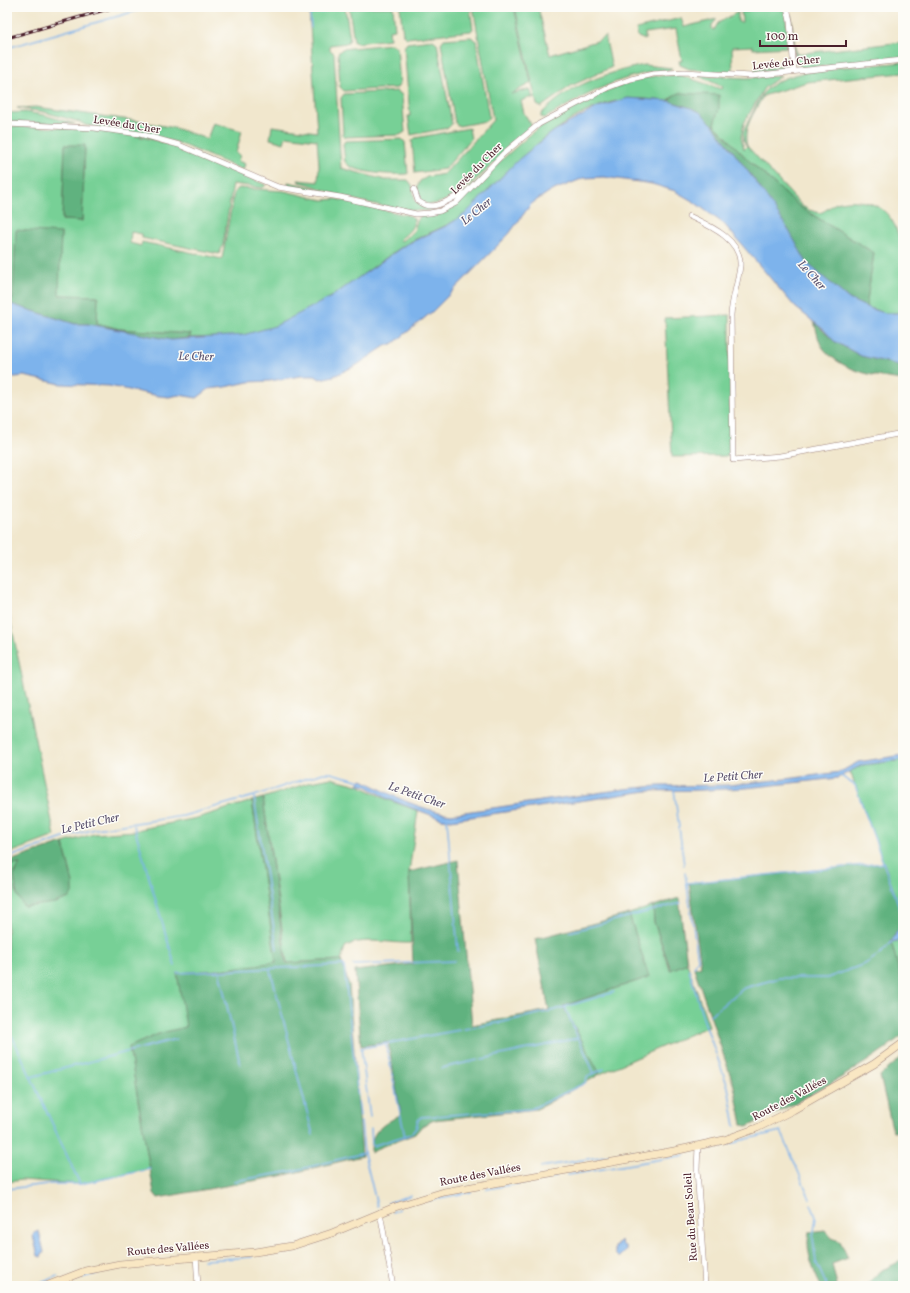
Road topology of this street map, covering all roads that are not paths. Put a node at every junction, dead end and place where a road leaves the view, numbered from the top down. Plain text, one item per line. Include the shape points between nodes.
1 (787, 7) edge
2 (903, 60) edge
3 (794, 71) junction
4 (7, 124) edge
5 (414, 189) dead end
6 (467, 191) junction
7 (438, 205) junction
8 (440, 211) junction
9 (688, 216) dead end
10 (903, 433) edge
11 (903, 1043) edge
12 (698, 1147) junction
13 (380, 1212) junction
14 (196, 1256) junction
15 (46, 1286) edge
16 (198, 1286) edge
17 (393, 1286) edge
18 (705, 1286) edge

1 - 3 street
2 - 3 street, Levée du Cher
3 - 6 street, Levée du Cher via 751,76 667,72 631,78 606,88 539,124
4 - 8 street, Levée du Cher via 94,128 140,134 180,145 283,188 340,197 416,214
5 - 7 street via 420,203
6 - 7 street
6 - 8 street, Levée du Cher via 456,203
7 - 8 street
9 - 10 street via 712,228 728,240 740,260 731,315 733,460 780,456
11 - 12 main road, Route des Vallées via 861,1071 767,1124
12 - 13 main road, Route des Vallées via 444,1192
12 - 18 street, Rue du Beau Soleil via 697,1169
13 - 14 main road, Route des Vallées via 325,1235 285,1248
13 - 17 street
14 - 15 main road, Route des Vallées via 109,1266 81,1272
14 - 16 street

